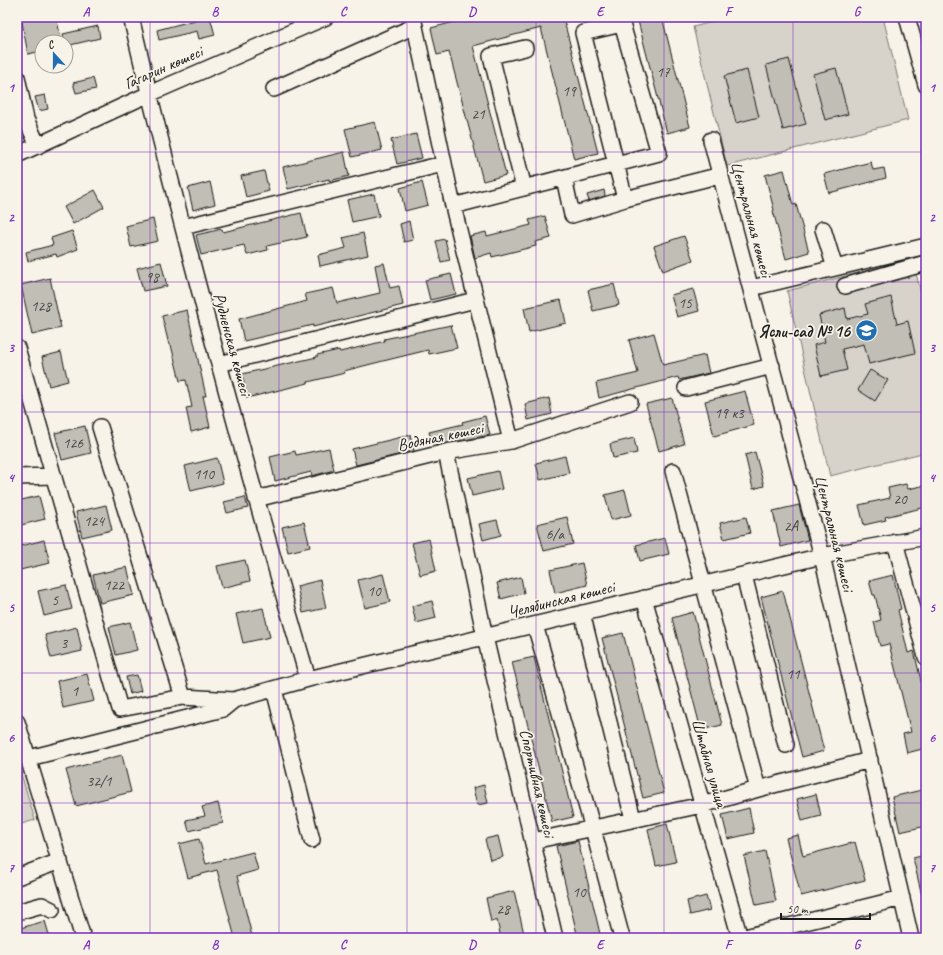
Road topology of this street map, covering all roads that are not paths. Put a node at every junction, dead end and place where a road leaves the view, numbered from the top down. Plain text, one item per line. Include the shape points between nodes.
1 (131, 17) edge
2 (326, 17) edge
3 (907, 17) edge
4 (414, 21) edge
5 (525, 48) dead end
6 (17, 77) edge
7 (926, 85) edge
8 (274, 89) dead end
9 (149, 94) junction
10 (711, 140) dead end
11 (38, 146) junction
12 (17, 155) edge
13 (443, 164) junction
14 (616, 164) junction
15 (721, 175) junction
16 (564, 178) junction
17 (524, 188) junction
18 (625, 199) junction
19 (453, 206) junction
20 (183, 226) junction
21 (823, 229) dead end
22 (926, 246) edge
23 (926, 263) edge
24 (835, 268) junction
25 (845, 286) dead end
26 (751, 288) junction
27 (476, 300) junction
28 (17, 348) edge
29 (219, 364) junction
30 (772, 366) junction
31 (686, 388) dead end
32 (630, 402) dead end
33 (100, 427) dead end
34 (511, 441) junction
35 (446, 452) junction
36 (674, 471) dead end
37 (54, 476) junction
38 (17, 477) edge
39 (256, 499) junction
40 (926, 537) edge
41 (896, 542) junction
42 (822, 556) junction
43 (744, 574) junction
44 (704, 584) junction
45 (644, 598) junction
46 (582, 613) junction
47 (535, 624) junction
48 (485, 637) junction
49 (926, 657) edge
50 (308, 679) junction
51 (274, 689) junction
52 (183, 697) junction
53 (234, 700) junction
54 (17, 722) edge
55 (786, 744) dead end
56 (27, 754) junction
57 (870, 760) junction
58 (758, 788) junction
59 (702, 805) junction
60 (633, 819) junction
61 (593, 829) junction
62 (312, 840) dead end
63 (533, 841) junction
64 (60, 861) junction
65 (17, 877) edge
66 (902, 898) junction
67 (17, 910) edge
68 (52, 910) dead end
69 (83, 938) edge
70 (555, 938) edge
71 (622, 938) edge
72 (740, 938) edge
73 (911, 938) edge

1 - 9 street, Рудненская көшесі
2 - 9 street, Гагарин көшесі
3 - 7 street
4 - 8 street
4 - 13 street
5 - 17 street via 491,56
6 - 11 street via 26,119
9 - 11 street, Гагарин көшесі
9 - 20 street, Рудненская көшесі
10 - 15 street, Центральная көшесі
11 - 12 street, Гагарин көшесі
13 - 19 street
13 - 20 street
14 - 14 street via 583,33 622,24 659,153
14 - 16 street
14 - 18 street
15 - 18 street
15 - 26 street, Центральная көшесі
16 - 17 street
16 - 18 street via 572,215
17 - 19 street
19 - 27 street
20 - 29 street, Рудненская көшесі
21 - 24 street
22 - 24 street
23 - 25 street
24 - 26 street
26 - 30 street, Центральная көшесі
27 - 29 street
27 - 34 street
28 - 37 street
29 - 39 street, Рудненская көшесі
30 - 31 street
30 - 42 street, Центральная көшесі
32 - 34 street, Водяная көшесі
33 - 52 street
34 - 35 street, Водяная көшесі
35 - 39 street, Водяная көшесі
35 - 48 street, Спортивная көшесі
36 - 44 street
37 - 38 street
37 - 52 street via 120,709
39 - 50 street, Рудненская көшесі
40 - 41 street, Челябинская көшесі
41 - 42 street, Челябинская көшесі
41 - 49 street
42 - 43 street, Челябинская көшесі
42 - 57 street, Центральная көшесі
43 - 44 street, Челябинская көшесі
43 - 55 street
44 - 45 street, Челябинская көшесі
44 - 58 street
45 - 46 street, Челябинская көшесі
45 - 59 street, Штабная улица
46 - 47 street, Челябинская көшесі
46 - 60 street
47 - 48 street, Челябинская көшесі
47 - 61 street
48 - 50 street, Челябинская көшесі
48 - 63 street, Спортивная көшесі
50 - 51 street, Челябинская көшесі
51 - 53 street, Челябинская көшесі
51 - 62 street
52 - 53 street
53 - 56 street via 223,709
54 - 56 street
56 - 64 street
57 - 58 street
57 - 66 street, Центральная көшесі
58 - 59 street
59 - 60 street
59 - 72 street, Штабная улица
60 - 61 street
61 - 63 street
61 - 71 street
63 - 70 street, Спортивная көшесі
64 - 65 street
64 - 69 street
66 - 72 street
66 - 73 street, Центральная көшесі
67 - 68 street via 42,905

